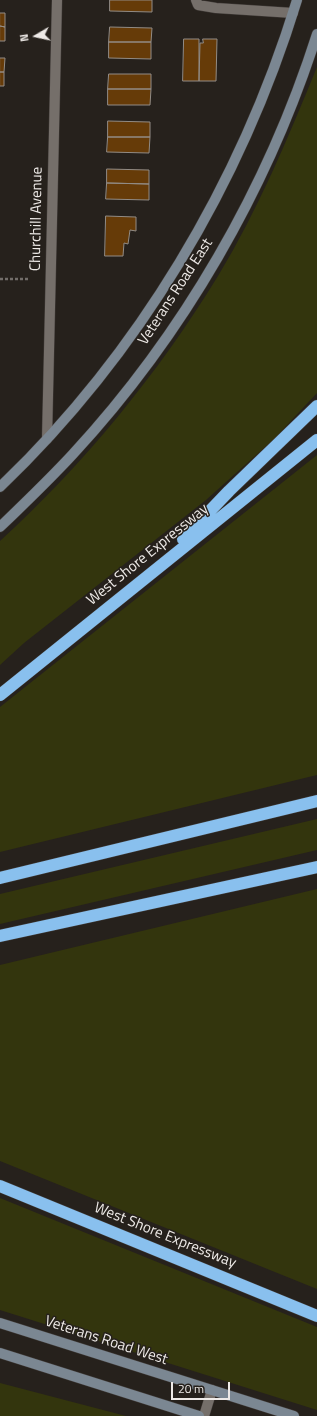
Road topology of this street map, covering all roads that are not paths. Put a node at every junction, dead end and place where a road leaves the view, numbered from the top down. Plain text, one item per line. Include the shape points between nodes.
1 (57, 0) edge
2 (196, 0) edge
3 (297, 0) edge
4 (293, 13) junction
5 (317, 34) edge
6 (317, 406) edge
7 (47, 439) junction
8 (317, 440) edge
9 (0, 487) edge
10 (0, 527) edge
11 (152, 573) junction
12 (0, 695) edge
13 (317, 801) edge
14 (317, 867) edge
15 (0, 878) edge
16 (0, 936) edge
17 (0, 1186) edge
18 (317, 1316) edge
19 (0, 1324) edge
20 (0, 1354) edge
21 (212, 1390) junction
22 (199, 1416) edge
23 (204, 1416) edge
24 (294, 1416) edge

1 - 7 street, Churchill Avenue
2 - 4 street via 198,5 216,8
3 - 4 street, Veterans Road East
4 - 7 street, Veterans Road East via 274,70 246,137 197,233 139,324 98,379
5 - 10 street, Veterans Road East via 288,115 257,182 223,248 186,309 98,425 48,480
6 - 11 highway via 229,491
7 - 9 street, Veterans Road East
8 - 11 highway, West Shore Expressway
11 - 12 highway, West Shore Expressway
13 - 15 highway
14 - 16 highway
17 - 18 highway, West Shore Expressway
19 - 21 street, Veterans Road West
20 - 22 street
21 - 23 street
21 - 24 street, Veterans Road West

